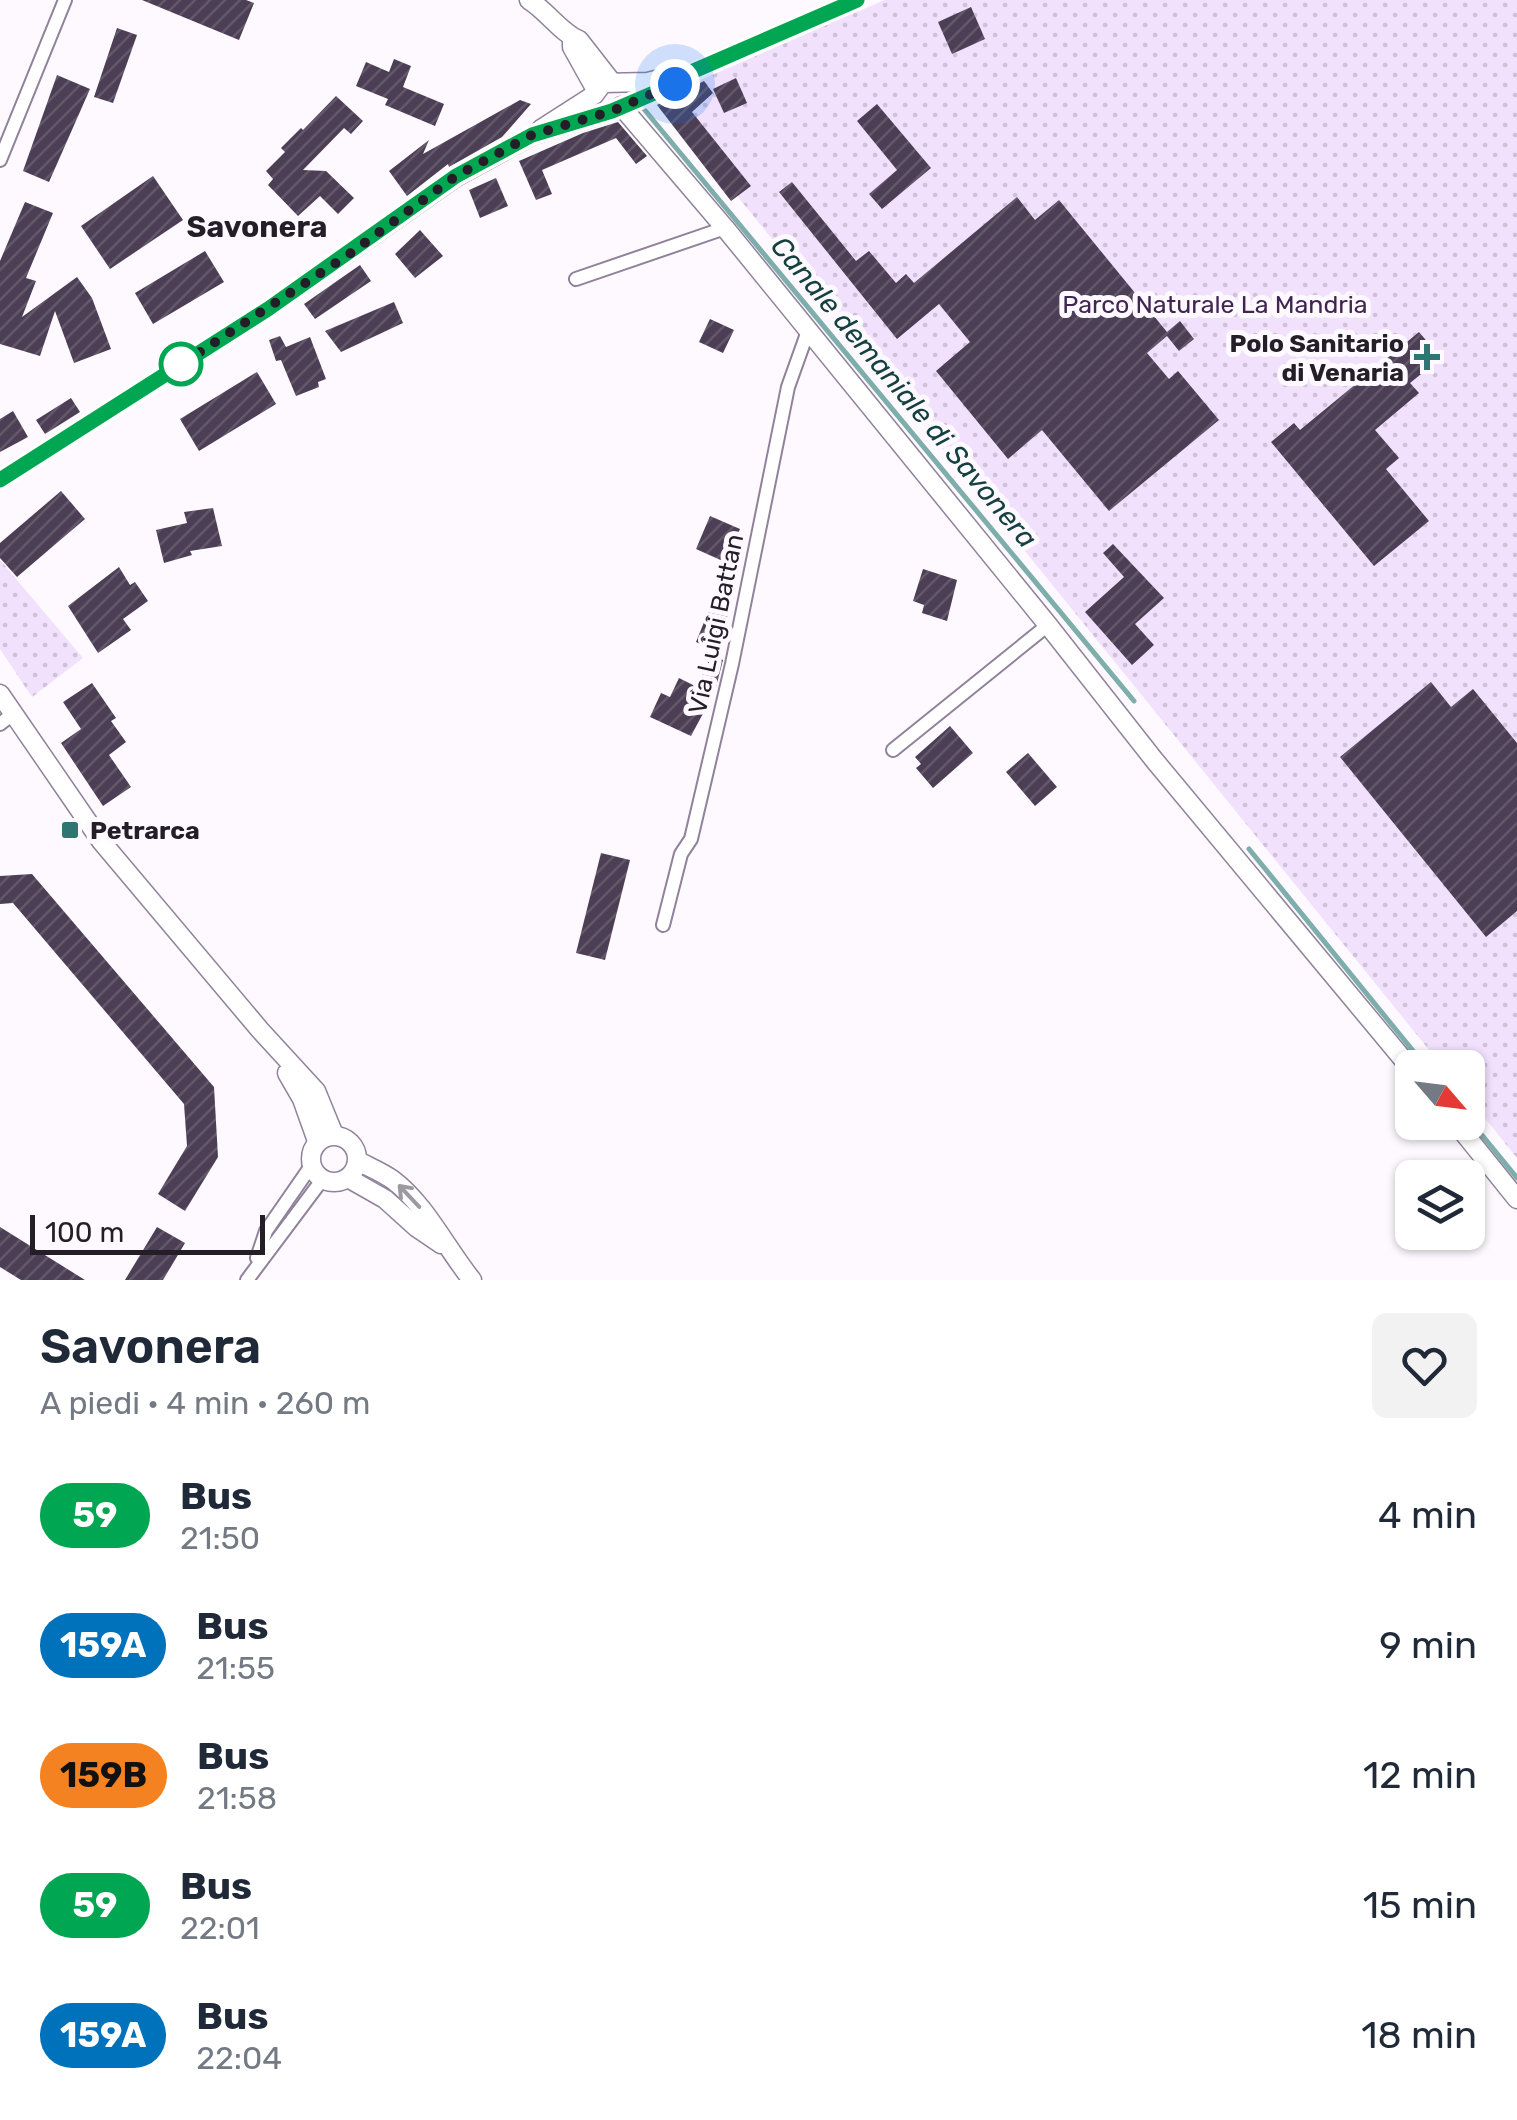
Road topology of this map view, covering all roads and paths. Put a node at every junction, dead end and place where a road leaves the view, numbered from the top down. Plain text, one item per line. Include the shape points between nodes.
1 (64, 0) edge
2 (530, 0) edge
3 (858, 0) edge
4 (682, 76) junction
5 (605, 87) junction
6 (614, 109) junction
7 (532, 135) junction
8 (0, 160) edge
9 (728, 232) junction
10 (576, 279) dead end
11 (808, 331) junction
12 (0, 480) edge
13 (1048, 624) junction
14 (1078, 662) junction
15 (0, 694) edge
16 (7, 719) edge
17 (892, 750) dead end
18 (1237, 859) junction
19 (663, 925) dead end
20 (1395, 1050) edge
21 (326, 1138) junction
22 (1470, 1140) edge
23 (358, 1161) junction
24 (317, 1173) junction
25 (348, 1178) junction
26 (1517, 1198) edge
27 (446, 1247) junction
28 (250, 1275) edge
29 (472, 1280) edge

1 - 8 street
2 - 5 street via 554,18
3 - 4 street
4 - 5 street
4 - 6 street
5 - 6 street via 596,104
5 - 6 street via 624,92
5 - 7 street
6 - 7 street
6 - 9 street
7 - 12 street via 456,176 268,309
9 - 10 street
9 - 11 street
11 - 13 street
11 - 19 street, Via Luigi Battan via 788,387 691,839
13 - 14 street
13 - 17 street
14 - 18 street
14 - 18 street via 1177,770
15 - 16 street
16 - 21 street via 260,1030
18 - 20 street
21 - 23 street via 353,1144
21 - 24 street via 311,1152
22 - 26 street
23 - 25 street
27 -> 23 street via 394,1181
24 - 25 street via 338,1182
24 - 28 street
25 - 27 street
27 - 29 street

